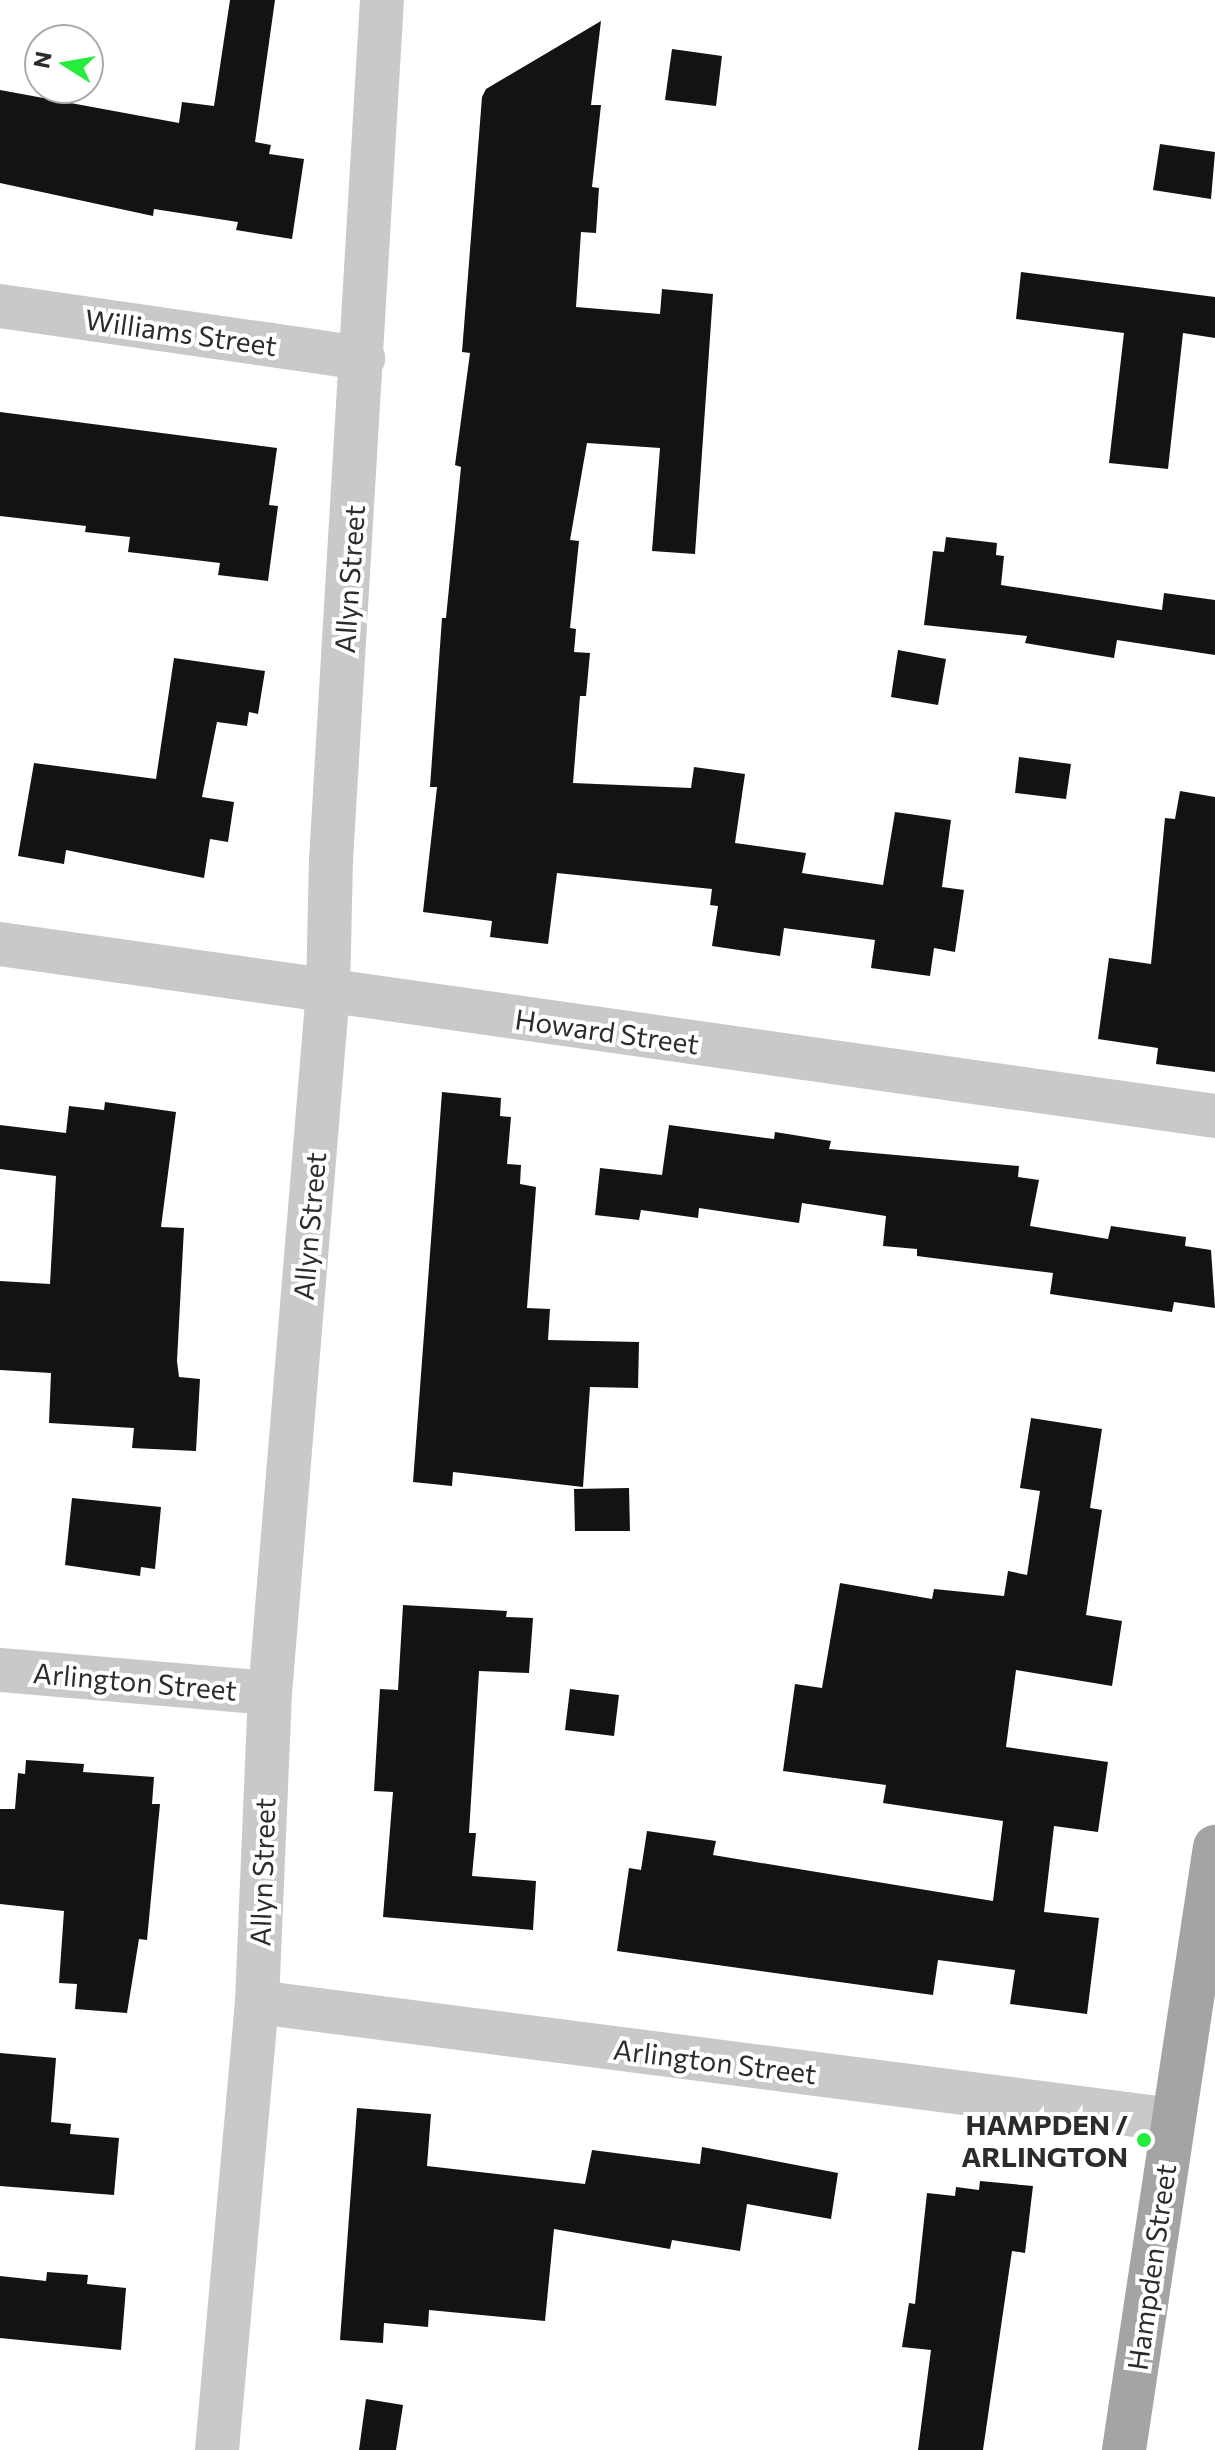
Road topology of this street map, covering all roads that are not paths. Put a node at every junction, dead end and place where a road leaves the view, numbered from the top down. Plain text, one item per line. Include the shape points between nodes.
1 (382, 0) edge
2 (0, 306) edge
3 (363, 358) junction
4 (0, 944) edge
5 (328, 991) junction
6 (1215, 1116) edge
7 (0, 1670) edge
8 (270, 1693) junction
9 (1215, 1847) edge
10 (257, 2002) junction
11 (1173, 2120) junction
12 (217, 2450) edge
13 (1124, 2450) edge

1 - 3 street, Allyn Street
2 - 3 street, Williams Street
3 - 5 street, Allyn Street via 331,860
4 - 5 street, Howard Street
5 - 6 street, Howard Street
5 - 8 street, Allyn Street
7 - 8 street, Arlington Street
8 - 10 street, Allyn Street
9 - 11 main road, Hampden Street
10 - 11 street, Arlington Street
10 - 12 street, Allyn Street
11 - 13 main road, Hampden Street

